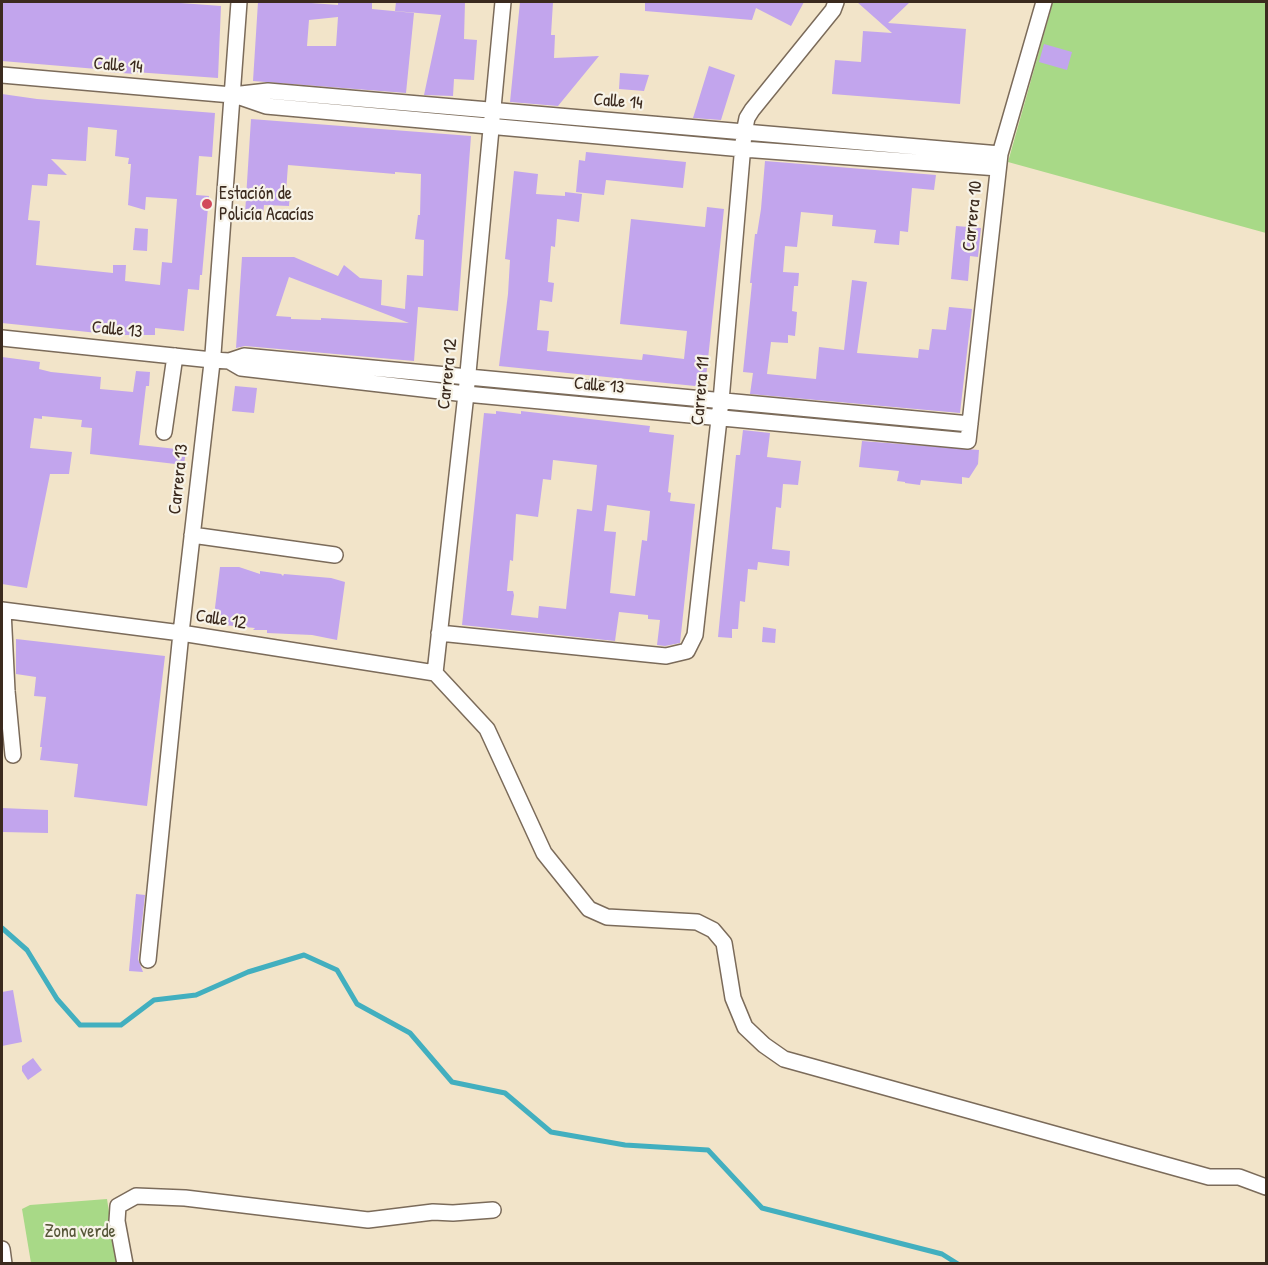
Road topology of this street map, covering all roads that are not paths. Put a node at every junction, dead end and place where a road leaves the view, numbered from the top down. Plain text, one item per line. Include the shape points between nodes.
1 (239, 2) edge
2 (503, 2) edge
3 (836, 2) edge
4 (1044, 2) edge
5 (2, 75) edge
6 (232, 95) junction
7 (493, 110) junction
8 (491, 127) junction
9 (744, 132) junction
10 (742, 149) junction
11 (999, 161) junction
12 (2, 338) edge
13 (175, 356) junction
14 (212, 360) junction
15 (229, 361) junction
16 (467, 377) junction
17 (466, 394) junction
18 (721, 401) junction
19 (719, 417) junction
20 (970, 424) junction
21 (164, 432) dead end
22 (968, 441) joint
23 (192, 535) junction
24 (335, 555) dead end
25 (2, 610) edge
26 (181, 633) junction
27 (439, 633) junction
28 (435, 673) junction
29 (13, 755) dead end
30 (148, 960) dead end
31 (1266, 1187) edge
32 (493, 1210) dead end
33 (2, 1249) edge
34 (4, 1263) edge
35 (125, 1263) edge

1 - 6 street, Carrera 13
2 - 7 street, Carrera 12
3 - 9 street, Carrera 11 via 752,110
4 - 11 street, Carrera 10
5 - 6 street, Calle 14
6 - 7 street, Calle 14 via 268,91
6 - 8 street, Calle 14 via 266,106
6 - 14 street, Carrera 13
7 - 8 street, Carrera 12
7 - 9 street, Calle 14
8 - 10 street, Calle 14
8 - 16 street, Carrera 12
9 - 10 street, Carrera 11
9 - 11 street, Calle 14
10 - 11 street, Calle 14
10 - 18 street, Carrera 11
11 - 20 street, Carrera 10
12 - 13 street, Calle 13
13 - 14 street, Calle 13
13 - 21 street
14 - 15 street, Calle 13
14 - 23 street, Carrera 13
15 - 16 street, Calle 13 via 244,356
15 - 17 street, Calle 13 via 241,368
16 - 17 street, Carrera 12
16 - 18 street, Calle 13
17 - 19 street, Calle 13
17 - 27 street, Carrera 12
18 - 19 street, Carrera 11
18 - 20 street, Calle 13
19 - 22 street, Calle 13
19 - 27 street, Carrera 11 via 695,635 687,651 666,656
20 - 22 street, Carrera 10
23 - 24 street
23 - 26 street, Carrera 13
25 - 26 street, Calle 12
25 - 29 street
26 - 28 street, Calle 12
26 - 30 street, Carrera 13
27 - 28 street, Carrera 12
28 - 31 street via 487,729 544,853 589,909 608,917 697,922 714,930 724,943 733,998 746,1027 784,1059 1209,1177 1239,1178
32 - 35 street via 368,1220 185,1198 136,1196 118,1206
33 - 34 street

